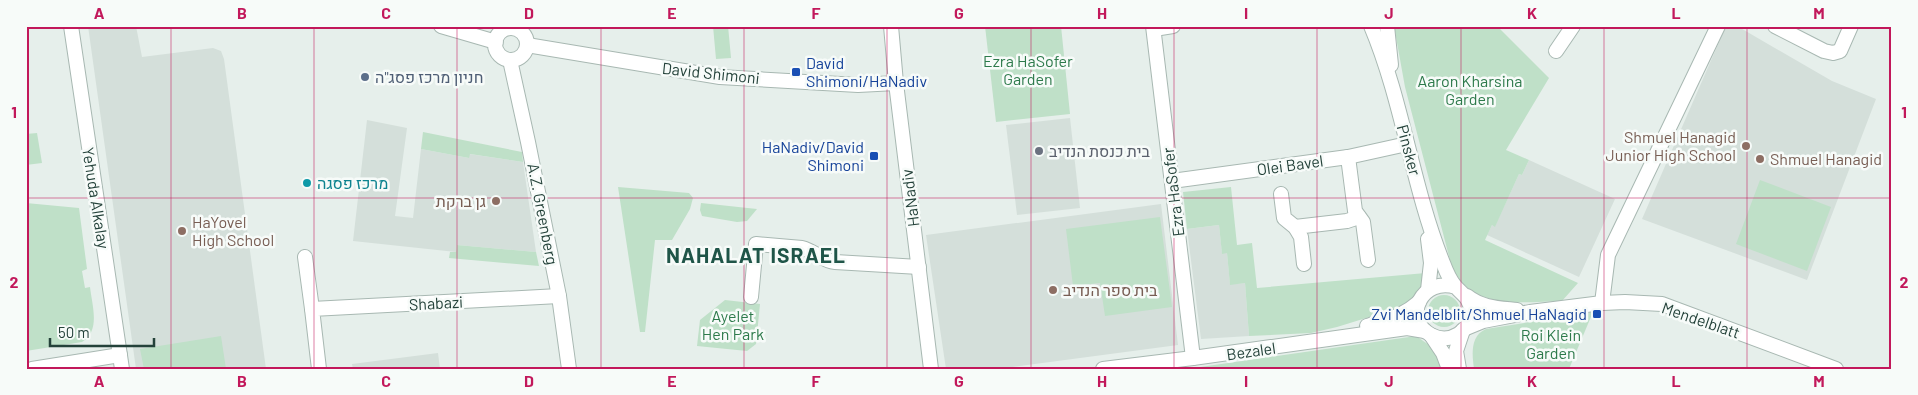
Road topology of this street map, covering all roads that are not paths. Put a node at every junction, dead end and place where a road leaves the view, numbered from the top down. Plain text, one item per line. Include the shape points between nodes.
1 (71, 26) edge
2 (441, 26) edge
3 (891, 26) edge
4 (1173, 26) edge
5 (1371, 26) edge
6 (1387, 26) edge
7 (1574, 26) edge
8 (1718, 26) edge
9 (1775, 26) edge
10 (1851, 26) edge
11 (1154, 28) edge
12 (496, 42) junction
13 (527, 45) junction
14 (1556, 51) dead end
15 (510, 60) junction
16 (896, 84) junction
17 (1394, 93) junction
18 (1407, 144) junction
19 (1348, 157) junction
20 (1172, 181) junction
21 (1281, 194) dead end
22 (1424, 206) junction
23 (1359, 217) junction
24 (1295, 227) junction
25 (305, 257) dead end
26 (1368, 260) dead end
27 (1304, 264) dead end
28 (919, 267) junction
29 (1456, 287) junction
30 (1428, 290) junction
31 (559, 296) junction
32 (1466, 296) junction
33 (751, 297) dead end
34 (1419, 302) junction
35 (1602, 304) junction
36 (312, 309) junction
37 (1530, 312) junction
38 (1464, 329) junction
39 (1428, 333) junction
40 (1309, 343) junction
41 (1193, 358) junction
42 (121, 362) edge
43 (32, 369) edge
44 (319, 369) edge
45 (569, 369) edge
46 (931, 369) edge
47 (1103, 369) edge
48 (1449, 369) edge
49 (1459, 369) edge
50 (1836, 369) edge

1 - 42 street, Yehuda Alkalay
2 - 12 street
3 - 16 street, HaNadiv
4 - 11 street
5 - 17 street, Pinsker
6 - 17 street, Pinsker
7 - 14 street
8 - 35 street via 1608,255
9 - 10 street via 1833,53 1840,51
11 - 20 street, Ezra HaSofer
12 - 13 street via 504,30 514,29 523,34
12 - 15 street via 499,54
13 - 15 street via 523,56
13 - 16 street, David Shimoni via 720,77 858,85
15 - 31 street, A.Z. Greenberg
16 - 28 street, HaNadiv
17 - 18 street, Pinsker
18 - 19 street, Olei Bavel
18 - 22 street, Pinsker
19 - 20 street, Olei Bavel
19 - 23 street via 1355,211
20 - 41 street, Ezra HaSofer
21 - 24 street via 1284,218
22 - 29 street, Pinsker via 1447,274
22 - 30 street, Pinsker via 1431,263
23 - 24 street
23 - 26 street via 1363,222
24 - 27 street via 1301,237
25 - 36 street
28 - 33 street via 828,262 802,248 756,244
28 - 46 street, HaNadiv
29 - 30 street via 1442,284
29 - 32 street
30 - 34 street
31 - 36 street, Shabazi
31 - 45 street, A.Z. Greenberg
32 - 37 street, Mendelblatt via 1485,306
32 - 38 street via 1471,312
34 - 39 street via 1418,317
34 - 40 street, Bezalel via 1401,316
35 - 37 street, Mendelblatt
35 - 50 street, Mendelblatt via 1662,304
36 - 44 street
37 - 38 street, Mendelblatt via 1483,321
38 - 39 street via 1454,337 1446,338
38 - 49 street via 1456,351
39 - 40 street, Bezalel via 1407,328
39 - 48 street via 1443,353
40 - 41 street, Bezalel
41 - 47 street, Bezalel
42 - 43 street

